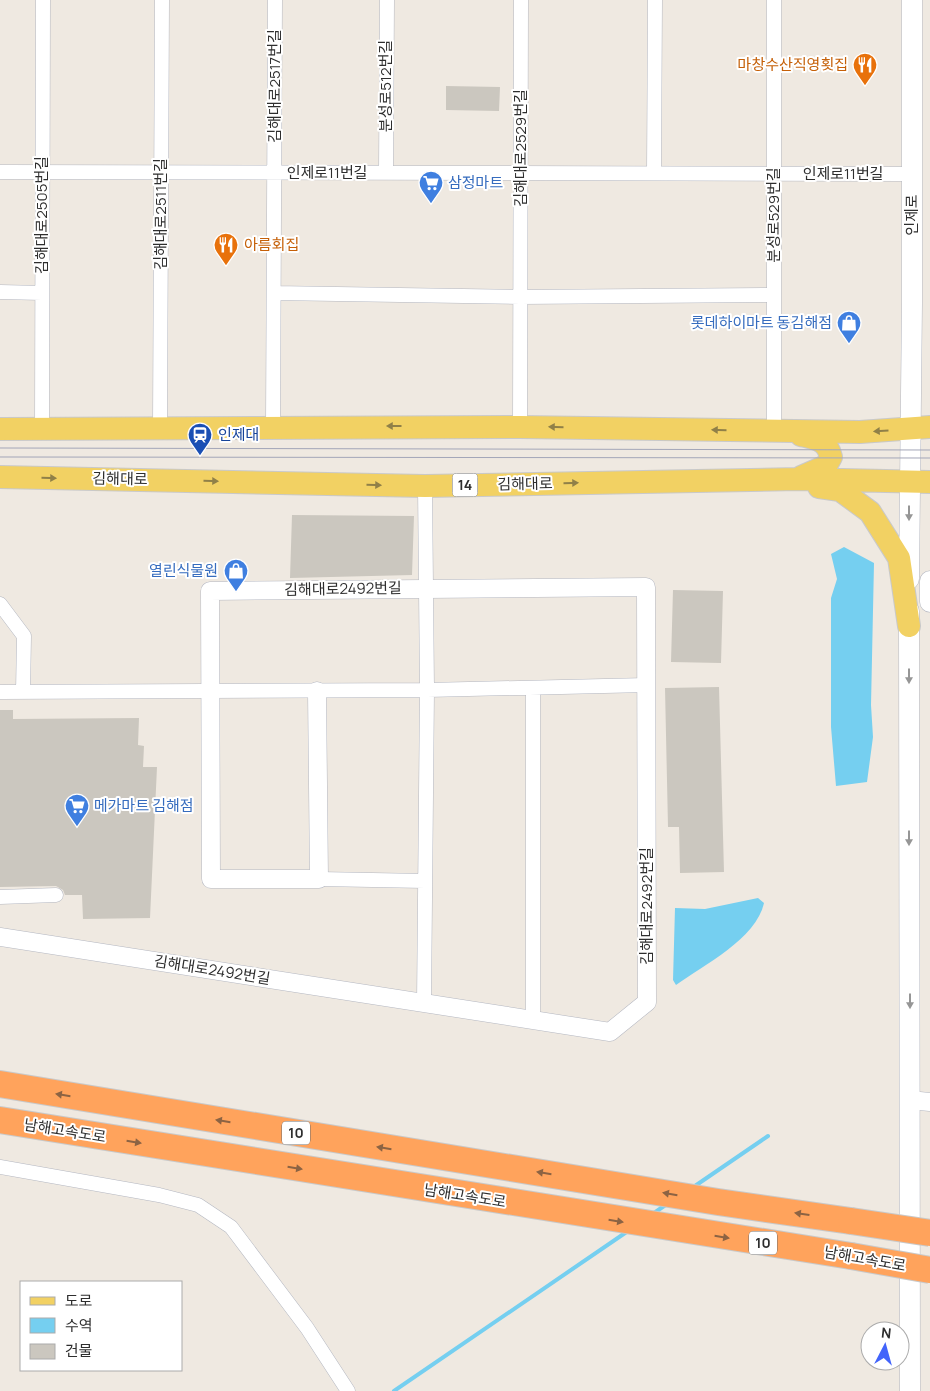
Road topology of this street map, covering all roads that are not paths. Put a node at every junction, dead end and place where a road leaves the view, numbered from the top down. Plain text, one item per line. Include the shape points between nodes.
1 (43, 0) edge
2 (162, 0) edge
3 (275, 0) edge
4 (386, 0) edge
5 (521, 0) edge
6 (655, 0) edge
7 (774, 0) edge
8 (912, 0) edge
9 (0, 172) edge
10 (42, 172) junction
11 (161, 172) junction
12 (274, 173) junction
13 (386, 173) junction
14 (521, 173) junction
15 (654, 173) junction
16 (774, 173) junction
17 (912, 174) junction
18 (0, 292) edge
19 (42, 293) junction
20 (274, 293) junction
21 (774, 295) junction
22 (520, 297) junction
23 (273, 426) junction
24 (520, 427) junction
25 (160, 428) junction
26 (920, 428) edge
27 (0, 429) edge
28 (42, 429) junction
29 (780, 431) junction
30 (0, 477) edge
31 (798, 478) junction
32 (766, 479) junction
33 (920, 483) edge
34 (425, 486) junction
35 (930, 581) edge
36 (426, 588) junction
37 (930, 594) edge
38 (930, 602) edge
39 (0, 604) edge
40 (909, 626) junction
41 (647, 685) junction
42 (533, 688) junction
43 (427, 690) junction
44 (211, 691) junction
45 (317, 691) junction
46 (0, 692) edge
47 (23, 692) junction
48 (318, 879) junction
49 (425, 881) junction
50 (56, 895) dead end
51 (0, 897) edge
52 (0, 937) edge
53 (424, 1003) junction
54 (534, 1020) junction
55 (0, 1084) edge
56 (910, 1100) junction
57 (930, 1102) edge
58 (0, 1120) edge
59 (0, 1167) edge
60 (930, 1233) edge
61 (930, 1270) edge
62 (348, 1391) edge
63 (910, 1391) edge

1 - 10 street, 김해대로2505번길
2 - 11 street, 김해대로2511번길
3 - 12 street, 김해대로2517번길
4 - 13 street, 분성로512번길
5 - 14 street, 김해대로2529번길
6 - 15 street
7 - 16 street, 분성로529번길
8 - 17 main road, 인제로
9 - 10 street, 인제로11번길
10 - 11 street, 인제로11번길
10 - 19 street, 김해대로2505번길
11 - 12 street, 인제로11번길
11 - 25 street, 김해대로2511번길
12 - 13 street, 인제로11번길
12 - 20 street, 김해대로2517번길
13 - 14 street, 인제로11번길
14 - 15 street, 인제로11번길
14 - 22 street, 김해대로2529번길
15 - 16 street, 인제로11번길
16 - 17 street, 인제로11번길
16 - 21 street, 분성로529번길
17 - 26 main road, 인제로
18 - 19 street
19 - 28 street, 김해대로2505번길
20 - 22 street
20 - 23 street, 김해대로2517번길
21 - 22 street
21 - 29 street, 분성로529번길
22 - 24 street, 김해대로2529번길
24 -> 23 main road
23 - 25 main road
29 -> 24 main road
25 - 28 main road
26 -> 29 main road
26 - 33 main road, 인제로
27 - 28 main road
29 - 31 main road via 820,439 828,447 831,457 826,466
30 -> 34 main road, 김해대로 / 14
31 - 32 main road, 김해대로 / 14
31 - 33 main road, 김해대로 / 14
34 -> 32 main road, 김해대로 / 14
32 - 40 main road via 840,490 870,512 899,558
33 -> 40 main road, 인제로
34 - 36 street
35 - 37 main road
36 - 41 street, 김해대로2492번길 via 646,587
36 - 43 street
36 - 44 street, 김해대로2492번길 via 210,591
37 - 38 main road
39 - 47 street via 24,636
40 -> 56 main road, 인제로
41 - 42 street
41 - 54 street, 김해대로2492번길 via 647,1002 610,1032
42 - 43 street
42 - 54 street
43 - 45 street
43 - 49 street
44 - 45 street
44 - 47 street
44 - 48 street, 김해대로2492번길 via 211,879
45 - 48 street
46 - 47 street
48 - 49 street, 김해대로2492번길
49 - 53 street
50 - 51 street
52 - 53 street, 김해대로2492번길
53 - 54 street, 김해대로2492번길
60 -> 55 highway, 10, bridge via 718,1202
56 - 57 street
56 - 63 main road, 인제로
58 -> 61 highway, 남해고속도로 / 10, bridge
59 - 62 street via 159,1194 198,1205 231,1227 307,1328

